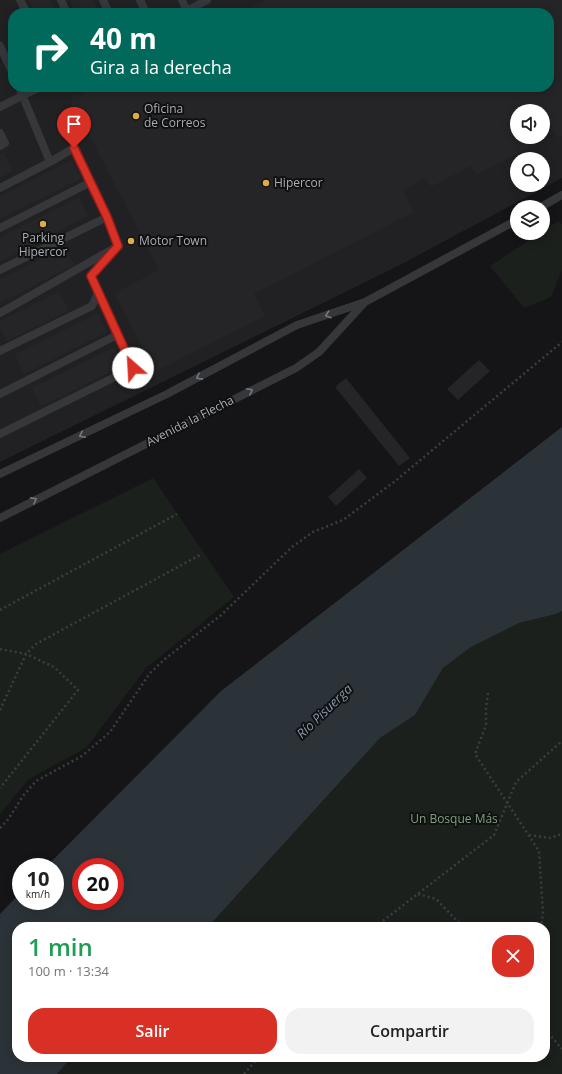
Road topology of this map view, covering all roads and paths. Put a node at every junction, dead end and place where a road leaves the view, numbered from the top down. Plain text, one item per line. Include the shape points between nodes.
1 (207, 0) edge
2 (192, 8) edge
3 (0, 46) edge
4 (8, 63) edge
5 (21, 92) edge
6 (31, 92) edge
7 (23, 96) junction
8 (0, 107) edge
9 (0, 133) edge
10 (0, 146) edge
11 (50, 162) junction
12 (91, 182) junction
13 (0, 188) edge
14 (562, 195) edge
15 (550, 202) edge
16 (107, 217) junction
17 (510, 224) edge
18 (0, 228) edge
19 (118, 246) junction
20 (0, 270) edge
21 (98, 293) junction
22 (365, 302) junction
23 (0, 313) edge
24 (117, 335) junction
25 (562, 342) edge
26 (0, 351) edge
27 (0, 394) edge
28 (0, 434) edge
29 (0, 474) edge
30 (177, 514) dead end
31 (0, 518) edge
32 (200, 555) dead end
33 (0, 610) edge
34 (0, 649) edge
35 (26, 654) junction
36 (488, 693) dead end
37 (0, 710) edge
38 (562, 741) edge
39 (0, 788) edge
40 (507, 802) junction
41 (0, 828) edge
42 (562, 834) edge
43 (529, 835) junction
44 (418, 894) junction
45 (382, 922) edge
46 (458, 922) edge
47 (542, 922) edge
48 (550, 1035) edge
49 (562, 1049) edge
50 (255, 1062) edge
51 (244, 1074) edge

1 - 2 lane
3 - 4 lane
5 - 7 lane
6 - 7 lane
7 - 8 lane
7 - 11 lane
9 - 10 lane via 5,143
11 - 12 lane via 74,148
11 - 13 lane
12 - 16 lane
12 - 18 lane
14 - 15 lane
16 - 19 lane
16 - 20 lane
17 - 22 lane, Avenida la Flecha
19 - 21 lane via 91,276
19 - 23 lane
21 - 24 lane
21 - 26 lane via 92,306
22 -> 29 lane, Avenida la Flecha via 297,325 166,394
31 -> 22 lane, Avenida la Flecha via 296,368 319,352
24 - 27 lane
24 - 28 lane via 133,368
25 - 41 path via 394,482 343,520 313,532 292,547 220,616 150,673 110,732 82,756 36,781
30 - 33 path
32 - 35 path via 36,644
34 - 35 path
35 - 37 path
35 - 39 path via 54,667 78,690
36 - 40 path via 486,725 475,754
38 - 40 path via 516,782
40 - 43 path
40 - 44 path via 494,835
42 - 43 path via 550,838
43 - 47 path via 538,851
44 - 45 path
44 - 46 path via 436,899
48 - 49 path
50 - 51 path

